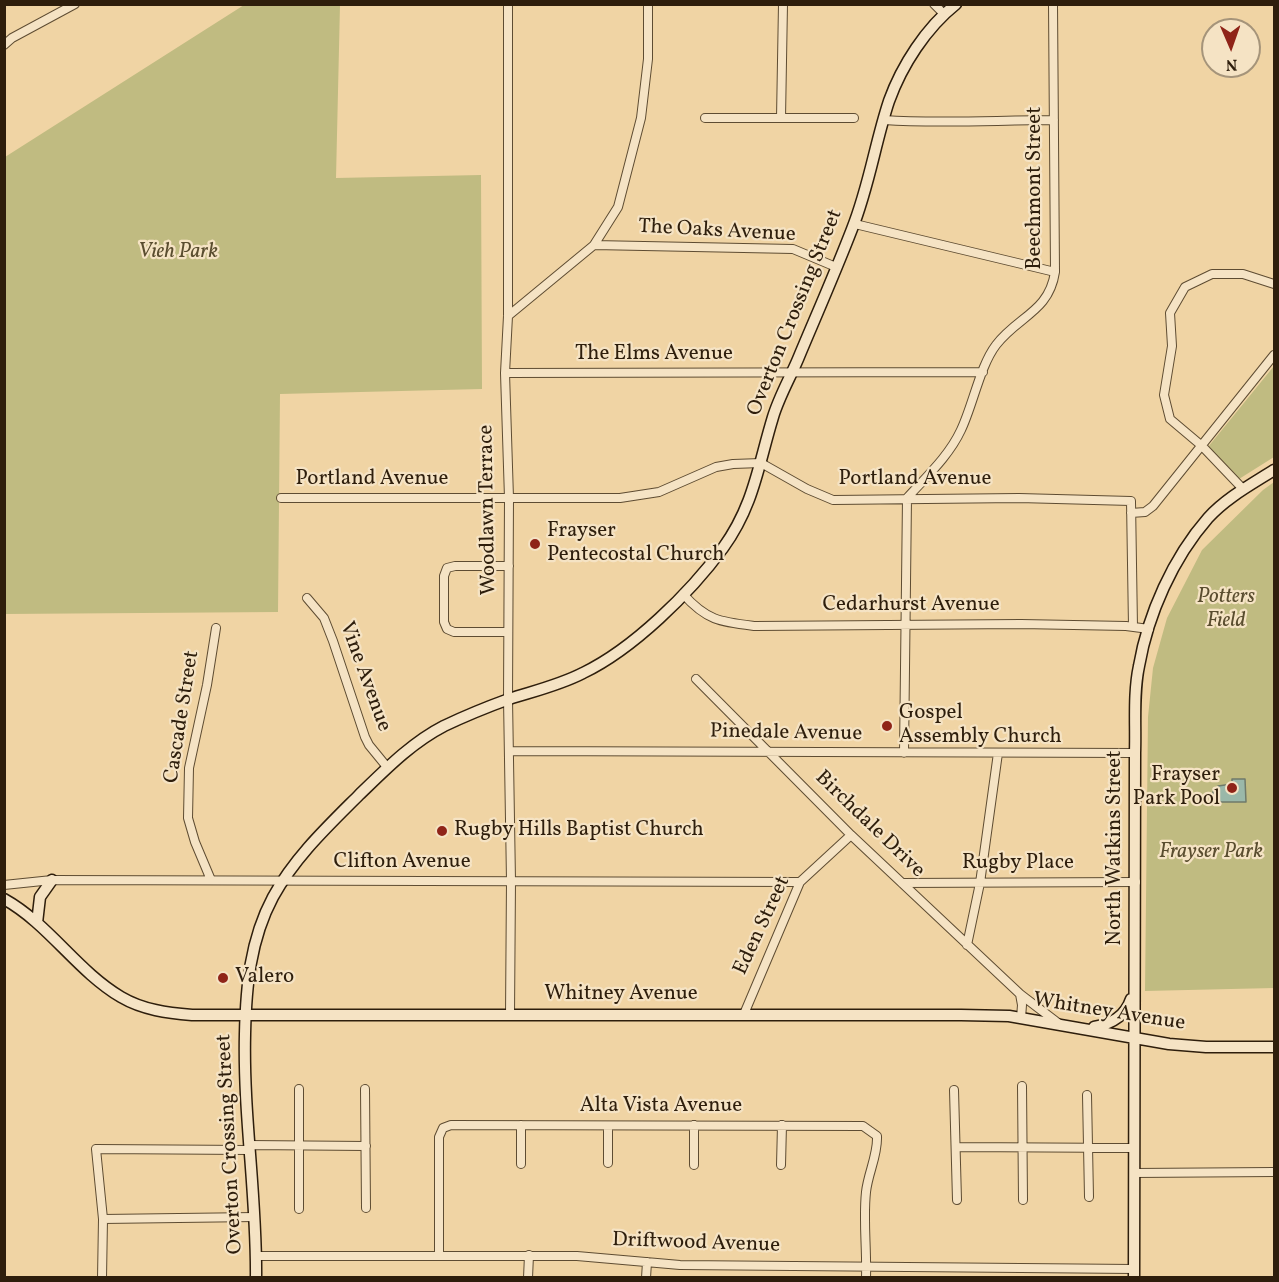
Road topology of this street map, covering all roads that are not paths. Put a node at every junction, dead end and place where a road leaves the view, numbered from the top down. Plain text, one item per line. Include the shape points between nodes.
1 (75, 4) edge
2 (508, 4) edge
3 (648, 4) edge
4 (783, 4) edge
5 (934, 4) edge
6 (956, 4) edge
7 (1053, 4) edge
8 (944, 14) junction
9 (4, 45) edge
10 (705, 118) dead end
11 (781, 118) junction
12 (854, 118) dead end
13 (884, 120) junction
14 (1054, 120) junction
15 (855, 224) junction
16 (594, 245) junction
17 (836, 267) junction
18 (1055, 272) junction
19 (1275, 284) edge
20 (508, 316) junction
21 (1275, 355) edge
22 (983, 372) junction
23 (505, 373) junction
24 (792, 373) junction
25 (1202, 446) junction
26 (761, 463) junction
27 (1275, 470) edge
28 (1243, 489) junction
29 (281, 498) dead end
30 (509, 498) junction
31 (907, 498) junction
32 (1131, 513) junction
33 (508, 566) junction
34 (683, 594) junction
35 (307, 598) dead end
36 (906, 624) junction
37 (1133, 627) junction
38 (216, 628) dead end
39 (1149, 629) junction
40 (508, 632) junction
41 (696, 679) dead end
42 (508, 699) junction
43 (509, 751) junction
44 (768, 751) junction
45 (904, 753) junction
46 (998, 753) junction
47 (1135, 753) junction
48 (387, 767) junction
49 (851, 835) junction
50 (52, 880) junction
51 (211, 880) junction
52 (283, 881) junction
53 (511, 881) junction
54 (800, 882) junction
55 (1136, 882) junction
56 (902, 883) junction
57 (980, 883) junction
58 (4, 885) edge
59 (4, 899) edge
60 (37, 922) junction
61 (967, 945) junction
62 (1134, 991) junction
63 (1020, 994) junction
64 (744, 1014) junction
65 (245, 1015) junction
66 (510, 1015) junction
67 (1021, 1018) junction
68 (1058, 1023) junction
69 (1086, 1029) junction
70 (1134, 1038) junction
71 (1275, 1047) edge
72 (1022, 1086) dead end
73 (299, 1089) dead end
74 (365, 1089) dead end
75 (954, 1090) dead end
76 (1087, 1095) dead end
77 (521, 1125) junction
78 (694, 1125) junction
79 (782, 1125) junction
80 (608, 1126) junction
81 (299, 1146) junction
82 (366, 1146) junction
83 (249, 1147) junction
84 (956, 1147) junction
85 (1023, 1147) junction
86 (1088, 1148) junction
87 (1134, 1148) junction
88 (608, 1163) dead end
89 (521, 1164) dead end
90 (694, 1165) dead end
91 (781, 1165) dead end
92 (1275, 1172) edge
93 (1134, 1173) junction
94 (1089, 1197) dead end
95 (957, 1200) dead end
96 (1023, 1200) dead end
97 (366, 1208) dead end
98 (299, 1209) dead end
99 (255, 1217) junction
100 (103, 1219) junction
101 (256, 1256) junction
102 (439, 1256) junction
103 (529, 1256) junction
104 (647, 1262) junction
105 (866, 1266) junction
106 (1134, 1273) edge
107 (102, 1278) edge
108 (256, 1278) edge
109 (528, 1278) edge
110 (646, 1278) edge
111 (866, 1278) edge

1 - 9 street
2 - 20 street, Woodlawn Terrace
3 - 16 street via 648,59 641,118 618,207
4 - 11 street
5 - 8 street
6 - 8 main road, Overton Crossing Street
7 - 14 street, Beechmont Street
8 - 13 main road, Overton Crossing Street via 902,72
10 - 11 street
11 - 12 street
13 - 14 street
13 - 15 main road, Overton Crossing Street
14 - 18 street, Beechmont Street
15 - 17 main road, Overton Crossing Street
15 - 18 street
16 - 17 street, The Oaks Avenue via 793,249
16 - 20 street
17 - 24 main road, Overton Crossing Street
18 - 22 street, Beechmont Street via 1047,297 996,345
19 - 25 street via 1242,274 1212,274 1185,287 1170,313 1172,346 1164,395 1170,419
20 - 23 street, Woodlawn Terrace
21 - 25 street
22 - 24 street, The Elms Avenue
22 - 31 street, Beechmont Street via 952,446
23 - 24 street, The Elms Avenue
23 - 30 street, Woodlawn Terrace
24 - 26 main road, Overton Crossing Street via 773,414
25 - 28 street
25 - 32 street via 1153,506
26 - 30 street, Portland Avenue via 716,467 643,495
26 - 31 street, Portland Avenue via 833,500
26 - 34 main road, Overton Crossing Street via 735,531
27 - 28 main road, North Watkins Street
28 - 39 main road, North Watkins Street via 1209,517 1183,551
29 - 30 street, Portland Avenue
30 - 33 street, Woodlawn Terrace
31 - 32 street, Portland Avenue via 1131,501
31 - 36 street
32 - 37 street
33 - 40 street, Woodlawn Terrace
33 - 40 street via 455,566 447,568 444,576 447,628 454,632
34 - 36 street, Cedarhurst Avenue via 697,610 728,623
34 - 42 main road, Overton Crossing Street via 637,638 584,673
35 - 48 street, Vine Avenue via 324,618 369,746
36 - 37 street, Cedarhurst Avenue
36 - 45 street
37 - 39 street, Cedarhurst Avenue
38 - 51 street, Cascade Street via 189,768 188,818
39 - 47 main road, North Watkins Street via 1138,666
40 - 42 street, Woodlawn Terrace
41 - 44 street, Birchdale Drive
42 - 43 street, Woodlawn Terrace
42 - 48 main road, Overton Crossing Street via 439,729
43 - 44 street, Pinedale Avenue
43 - 53 street, Woodlawn Terrace
44 - 45 street, Pinedale Avenue
44 - 49 street, Birchdale Drive
45 - 46 street, Pinedale Avenue
46 - 47 street, Pinedale Avenue
46 - 57 street
47 - 55 main road, North Watkins Street
48 - 52 main road, Overton Crossing Street via 300,855
49 - 54 street, Eden Street
49 - 56 street, Birchdale Drive
50 - 51 street, Clifton Avenue
50 - 58 street, Clifton Avenue
50 - 60 main road via 40,897
51 - 52 street, Clifton Avenue
52 - 53 street, Clifton Avenue
52 - 65 main road, Overton Crossing Street via 255,944 248,972
53 - 54 street, Clifton Avenue
53 - 66 street, Woodlawn Terrace
54 - 64 street, Eden Street
55 - 57 street, Rugby Place
55 - 62 main road, North Watkins Street
56 - 57 street, Rugby Place
56 - 61 street, Birchdale Drive
57 - 61 street
59 - 60 main road, Whitney Avenue
60 - 65 main road, Whitney Avenue via 102,984 123,998 170,1013
61 - 63 street, Birchdale Drive
62 - 69 main road via 1122,1016
62 - 70 main road, North Watkins Street
63 - 67 street
63 - 68 street, Birchdale Drive
64 - 66 main road, Whitney Avenue
64 - 67 main road, Whitney Avenue
65 - 66 main road, Whitney Avenue
65 - 83 main road, Overton Crossing Street
67 - 68 main road, Whitney Avenue
68 - 69 main road, Whitney Avenue
69 - 70 main road, Whitney Avenue
70 - 71 main road, Whitney Avenue via 1206,1047
70 - 87 main road, North Watkins Street
72 - 85 street
73 - 81 street
74 - 82 street
75 - 84 street
76 - 86 street
77 - 80 street, Alta Vista Avenue
77 - 89 street
77 - 102 street, Alta Vista Avenue via 443,1128 439,1137
78 - 79 street, Alta Vista Avenue
78 - 80 street, Alta Vista Avenue
78 - 90 street
79 - 91 street
79 - 105 street, Alta Vista Avenue via 864,1126 877,1136 878,1147 866,1189
80 - 88 street
81 - 82 street
81 - 83 street
81 - 98 street
82 - 97 street
83 - 99 main road, Overton Crossing Street
83 - 100 street via 96,1149
84 - 85 street
84 - 95 street
85 - 86 street
85 - 96 street
86 - 87 street
86 - 94 street
87 - 93 main road, North Watkins Street
92 - 93 street
93 - 106 main road, North Watkins Street
99 - 100 street
99 - 101 main road, Overton Crossing Street
100 - 107 street
101 - 102 street, Driftwood Avenue
101 - 108 main road, Overton Crossing Street
102 - 103 street, Driftwood Avenue
103 - 104 street, Driftwood Avenue
103 - 109 street
104 - 105 street, Driftwood Avenue
104 - 110 street
105 - 106 street, Driftwood Avenue
105 - 111 street

